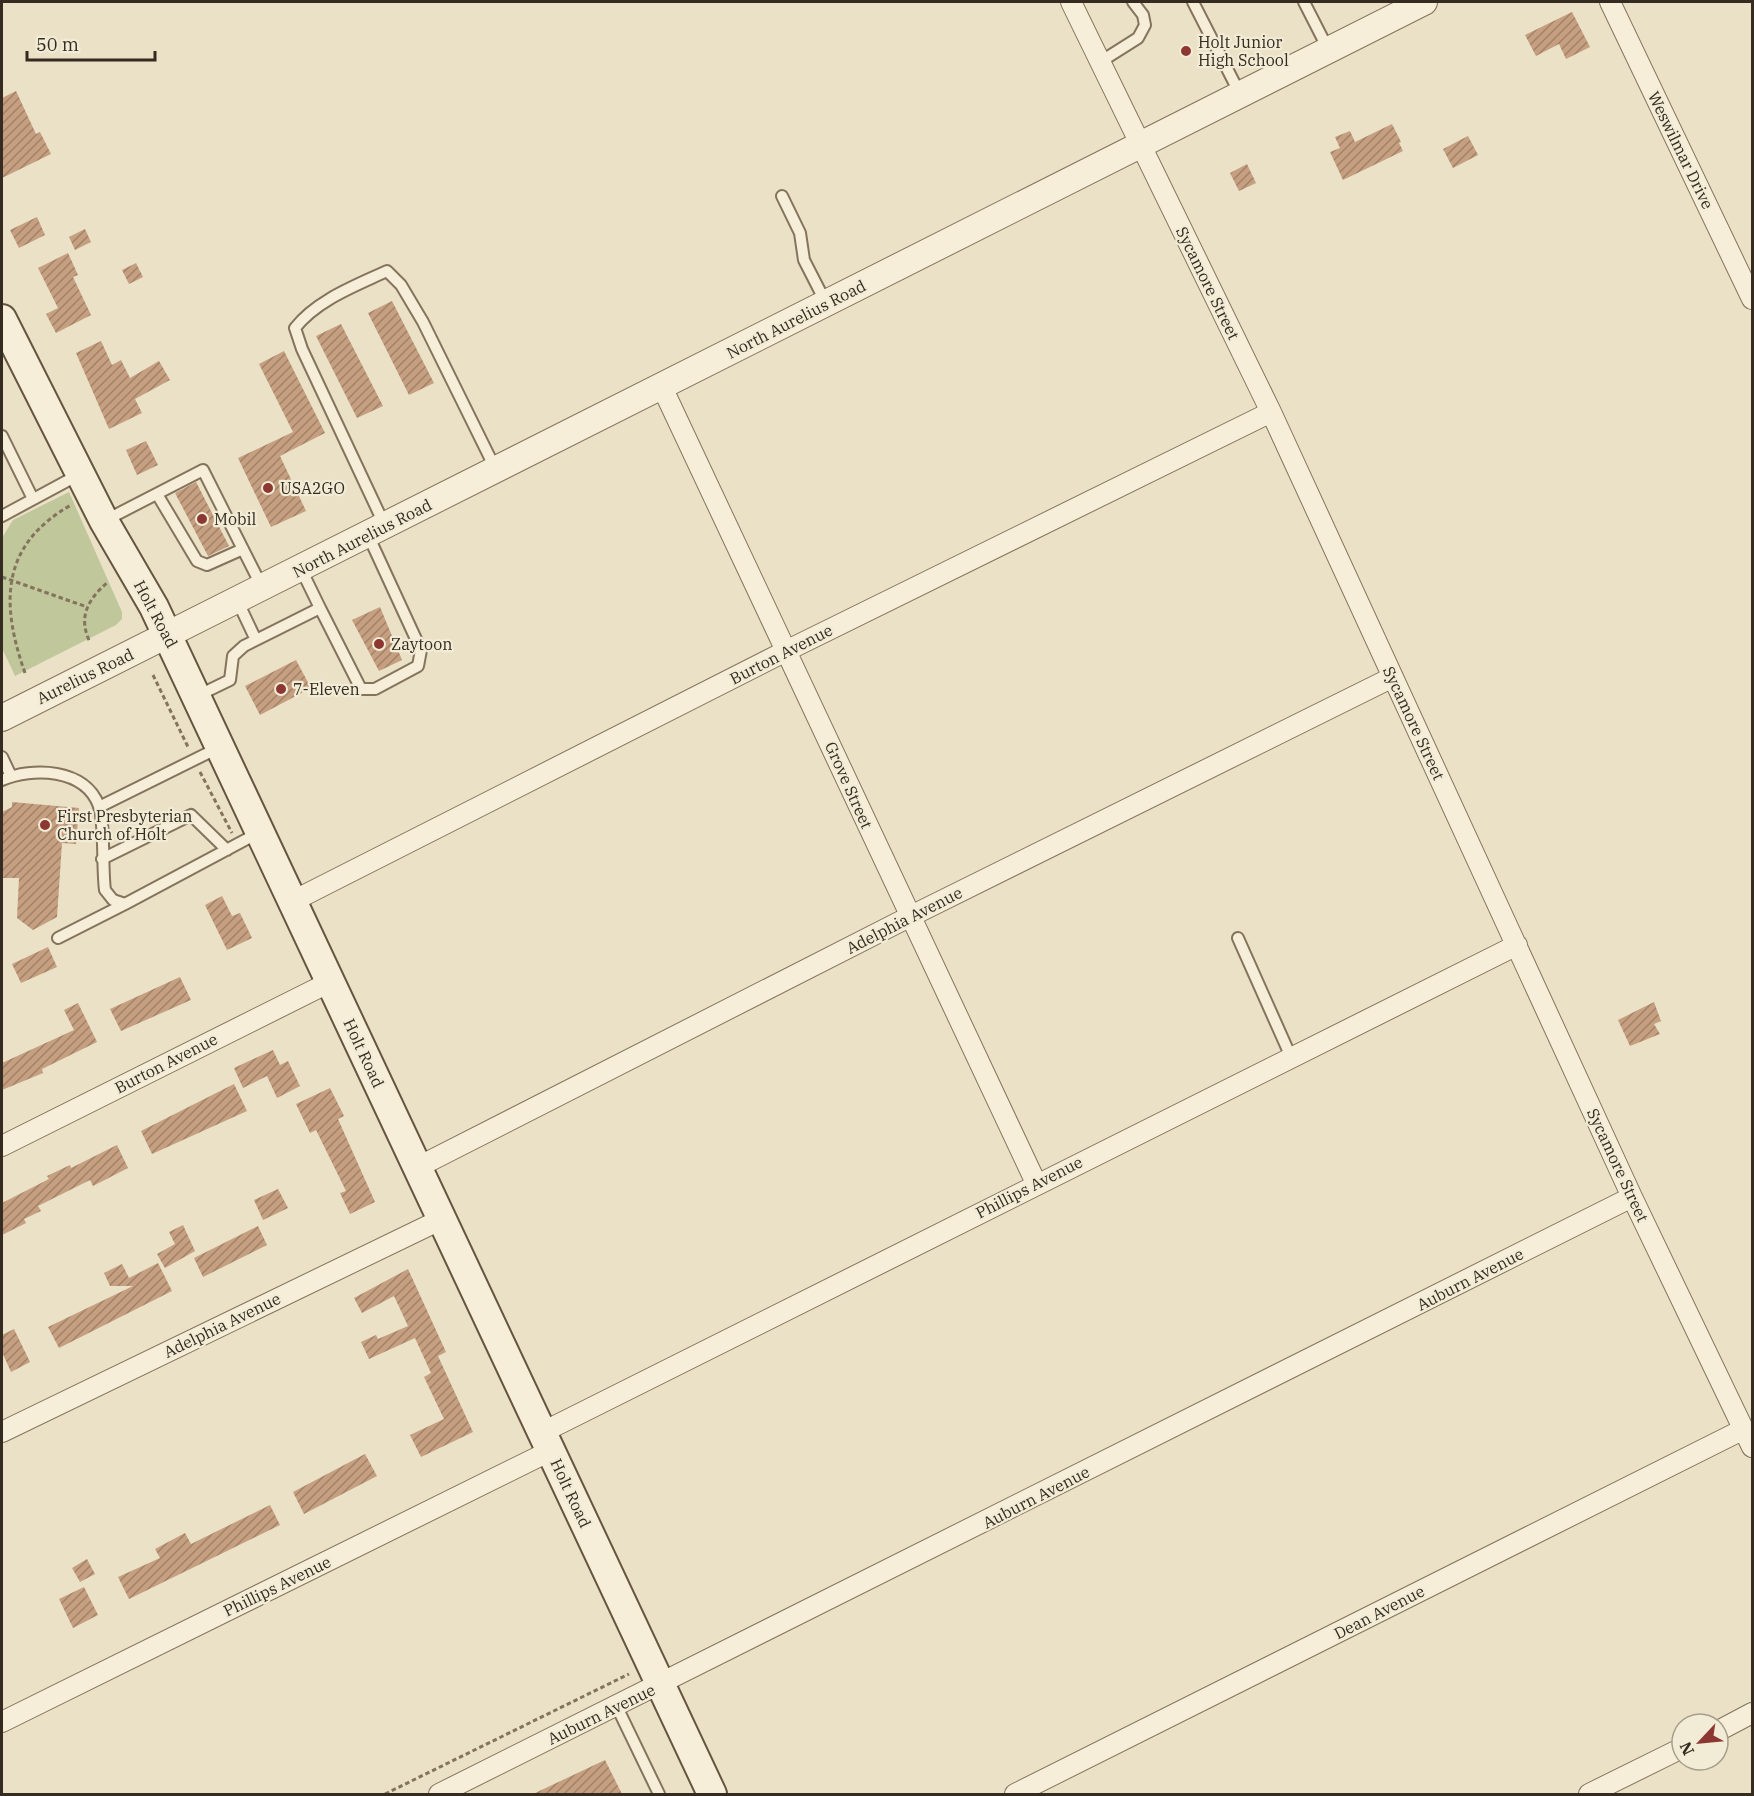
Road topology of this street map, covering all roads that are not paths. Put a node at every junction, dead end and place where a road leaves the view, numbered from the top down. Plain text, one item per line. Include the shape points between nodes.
1 (1071, 2) edge
2 (1133, 2) edge
3 (1193, 2) edge
4 (1304, 2) edge
5 (1424, 2) edge
6 (1610, 2) edge
7 (1328, 50) junction
8 (1100, 62) junction
9 (1240, 94) junction
10 (1139, 144) junction
11 (782, 196) dead end
12 (1752, 299) edge
13 (826, 304) junction
14 (2, 319) edge
15 (662, 387) junction
16 (1271, 412) junction
17 (2, 436) edge
18 (496, 471) junction
19 (80, 474) junction
20 (157, 494) junction
21 (33, 499) junction
22 (2, 516) edge
23 (104, 521) junction
24 (377, 531) junction
25 (243, 549) junction
26 (301, 568) junction
27 (262, 588) junction
28 (237, 600) junction
29 (320, 608) junction
30 (168, 635) junction
31 (256, 640) junction
32 (788, 650) junction
33 (1393, 677) junction
34 (197, 696) junction
35 (2, 718) edge
36 (221, 747) junction
37 (2, 757) edge
38 (6, 778) edge
39 (99, 807) junction
40 (260, 832) junction
41 (227, 850) junction
42 (102, 860) junction
43 (293, 901) junction
44 (125, 904) junction
45 (909, 917) junction
46 (58, 938) dead end
47 (1238, 938) dead end
48 (1517, 945) junction
49 (330, 982) junction
50 (1291, 1057) junction
51 (2, 1146) edge
52 (418, 1167) junction
53 (1036, 1184) junction
54 (1632, 1197) junction
55 (442, 1219) junction
56 (1744, 1429) junction
57 (2, 1432) edge
58 (547, 1441) junction
59 (1752, 1447) edge
60 (661, 1685) junction
61 (617, 1707) junction
62 (1752, 1713) edge
63 (2, 1722) edge
64 (1730, 1725) edge
65 (1670, 1754) edge
66 (708, 1793) edge
67 (439, 1794) edge
68 (659, 1794) edge
69 (1015, 1794) edge
70 (1589, 1794) edge

1 - 8 street, Sycamore Street
2 - 8 lane via 1145,25 1138,38
3 - 9 lane
4 - 7 lane
5 - 7 street, North Aurelius Road
6 - 12 street, Weswilmar Drive
7 - 9 street, North Aurelius Road
8 - 10 street, Sycamore Street
9 - 10 street, North Aurelius Road
10 - 13 street, North Aurelius Road
10 - 16 street, Sycamore Street
11 - 13 lane via 800,233 804,260
13 - 15 street, North Aurelius Road
14 - 19 main road, Holt Road
15 - 18 street, North Aurelius Road
15 - 32 street, Grove Street
16 - 32 street, Burton Avenue
16 - 33 street, Sycamore Street
17 - 21 lane
18 - 24 street, North Aurelius Road
18 - 24 lane via 401,285 387,272 366,281 308,312 295,328
19 - 21 lane
19 - 23 main road, Holt Road
20 - 23 lane
20 - 25 lane via 197,561 207,565
20 - 25 lane via 203,470
21 - 22 lane
23 - 30 main road, Holt Road
24 - 26 street, North Aurelius Road
24 - 29 lane via 394,593 421,650 413,670 375,689 361,688
25 - 27 lane
26 - 27 street, North Aurelius Road
26 - 29 lane
27 - 28 street, North Aurelius Road
28 - 30 street, North Aurelius Road
28 - 31 lane
29 - 31 lane
30 - 34 main road, Holt Road
30 - 35 street, Aurelius Road
31 - 34 lane via 233,656 230,680
32 - 43 street, Burton Avenue
32 - 45 street, Grove Street
33 - 45 street, Adelphia Avenue
33 - 48 street, Sycamore Street
34 - 36 main road, Holt Road
36 - 39 lane
36 - 40 main road, Holt Road
37 - 38 lane
38 - 39 lane via 42,772 70,778 87,790
39 - 42 lane
40 - 41 lane
40 - 43 main road, Holt Road
41 - 42 lane via 191,815
41 - 44 lane
42 - 44 lane via 105,890 113,900
43 - 49 main road, Holt Road
44 - 46 lane
45 - 52 street, Adelphia Avenue
45 - 53 street, Grove Street
47 - 50 lane
48 - 50 street, Phillips Avenue
48 - 54 street, Sycamore Street
49 - 51 street, Burton Avenue
49 - 52 main road, Holt Road
50 - 53 street, Phillips Avenue
52 - 55 main road, Holt Road
53 - 58 street, Phillips Avenue
54 - 56 street, Sycamore Street
54 - 60 street, Auburn Avenue
55 - 57 street, Adelphia Avenue
55 - 58 main road, Holt Road
56 - 59 street, Sycamore Street
56 - 69 street, Dean Avenue
58 - 60 main road, Holt Road
58 - 63 street, Phillips Avenue
60 - 61 street, Auburn Avenue
60 - 66 main road, Holt Road
61 - 67 street, Auburn Avenue
61 - 68 lane
62 - 64 street
65 - 70 street

